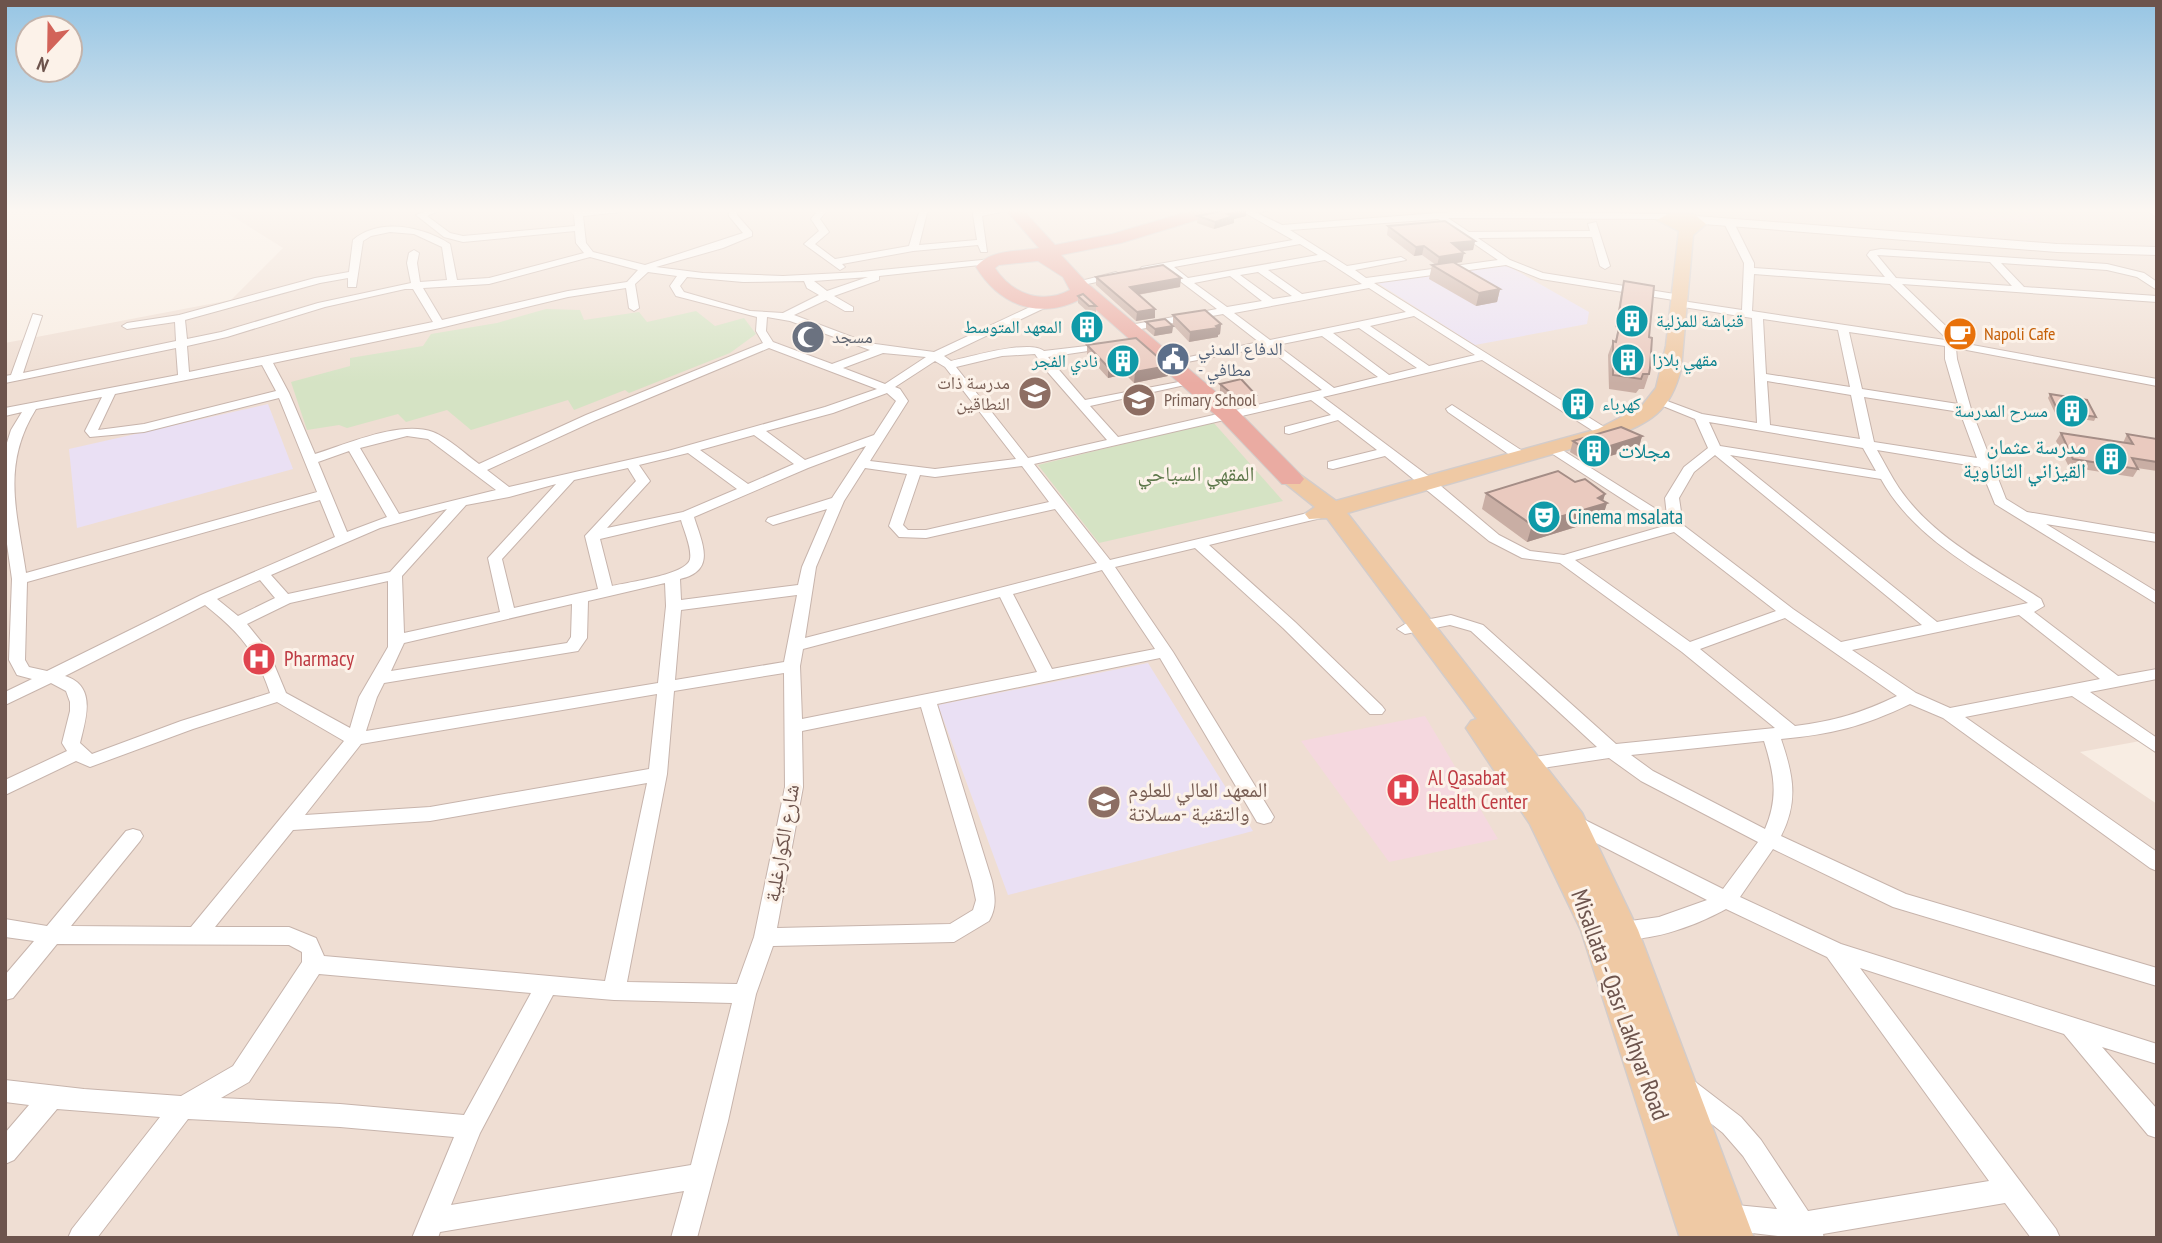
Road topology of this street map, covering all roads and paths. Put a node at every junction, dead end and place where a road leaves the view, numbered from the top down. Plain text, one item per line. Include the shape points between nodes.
1 (353, 267) edge
2 (412, 267) edge
3 (450, 267) edge
4 (541, 267) edge
5 (641, 267) edge
6 (648, 267) edge
7 (839, 267) edge
8 (939, 267) edge
9 (985, 267) edge
10 (1061, 267) edge
11 (1158, 267) edge
12 (1168, 267) edge
13 (1265, 267) edge
14 (1342, 267) edge
15 (1357, 267) edge
16 (1474, 267) edge
17 (1521, 267) edge
18 (1681, 267) edge
19 (1749, 267) edge
20 (1883, 267) edge
21 (2000, 267) edge
22 (2092, 267) edge
23 (645, 268) junction
24 (1259, 268) junction
25 (1345, 269) junction
26 (1750, 271) junction
27 (896, 272) junction
28 (1232, 273) junction
29 (352, 274) junction
30 (684, 274) junction
31 (847, 274) junction
32 (807, 276) junction
33 (1186, 281) junction
34 (1893, 282) junction
35 (1368, 283) junction
36 (415, 284) junction
37 (453, 284) junction
38 (629, 284) junction
39 (2157, 287) edge
40 (1077, 289) junction
41 (2022, 291) junction
42 (827, 295) junction
43 (350, 298) junction
44 (1012, 298) junction
45 (1301, 298) junction
46 (1677, 299) junction
47 (2157, 299) edge
48 (1051, 301) junction
49 (1272, 304) junction
50 (634, 308) dead end
51 (849, 309) dead end
52 (1224, 312) junction
53 (1415, 313) junction
54 (762, 314) junction
55 (787, 315) junction
56 (1752, 315) junction
57 (37, 316) dead end
58 (180, 318) junction
59 (1006, 322) junction
60 (1361, 324) junction
61 (439, 325) junction
62 (127, 326) dead end
63 (1843, 329) junction
64 (1324, 332) junction
65 (1131, 339) junction
66 (1266, 342) junction
67 (769, 344) junction
68 (1951, 344) junction
69 (181, 345) junction
70 (883, 349) junction
71 (1043, 354) junction
72 (935, 356) junction
73 (1482, 357) junction
74 (266, 361) junction
75 (1170, 364) junction
76 (949, 365) junction
77 (831, 368) junction
78 (1427, 370) junction
79 (184, 377) junction
80 (1761, 377) junction
81 (11, 379) edge
82 (1389, 380) junction
83 (1190, 381) junction
84 (2157, 383) edge
85 (886, 388) junction
86 (111, 391) junction
87 (1332, 392) junction
88 (283, 393) junction
89 (1857, 394) junction
90 (1314, 396) junction
91 (1659, 402) junction
92 (1083, 404) junction
93 (32, 407) junction
94 (1452, 409) dead end
95 (1965, 409) junction
96 (5, 412) edge
97 (1228, 414) junction
98 (1340, 416) junction
99 (1700, 418) junction
100 (1764, 428) junction
101 (1289, 430) dead end
102 (757, 431) junction
103 (1601, 431) junction
104 (879, 437) junction
105 (1116, 442) junction
106 (1868, 444) junction
107 (354, 448) junction
108 (690, 449) junction
109 (1550, 449) junction
110 (1715, 449) junction
111 (1386, 452) junction
112 (1518, 454) junction
113 (310, 460) junction
114 (1026, 462) junction
115 (632, 464) junction
116 (862, 464) junction
117 (1987, 464) junction
118 (6, 465) edge
119 (803, 465) junction
120 (1333, 465) dead end
121 (477, 470) junction
122 (914, 473) junction
123 (1885, 476) junction
124 (1291, 479) joint
125 (567, 480) junction
126 (1425, 480) junction
127 (746, 489) junction
128 (509, 492) junction
129 (325, 494) junction
130 (837, 501) junction
131 (460, 503) junction
132 (1058, 505) junction
133 (7, 508) edge
134 (1321, 508) junction
135 (2017, 514) junction
136 (687, 515) junction
137 (395, 518) junction
138 (773, 521) dead end
139 (1676, 527) junction
140 (592, 536) junction
141 (343, 538) junction
142 (2157, 538) edge
143 (1198, 543) junction
144 (1564, 559) junction
145 (1103, 562) junction
146 (262, 574) junction
147 (395, 575) junction
148 (672, 578) junction
149 (20, 579) junction
150 (804, 589) junction
151 (1004, 591) junction
152 (606, 592) junction
153 (580, 597) junction
154 (205, 598) junction
155 (285, 599) junction
156 (2157, 599) edge
157 (674, 606) junction
158 (2022, 610) junction
159 (1787, 612) junction
160 (508, 614) junction
161 (11, 615) edge
162 (237, 623) junction
163 (1932, 626) junction
164 (1414, 627) junction
165 (397, 640) junction
166 (796, 642) junction
167 (1840, 646) junction
168 (1688, 648) junction
169 (1165, 652) junction
170 (792, 666) junction
171 (2157, 674) edge
172 (1047, 676) junction
173 (51, 677) junction
174 (380, 678) junction
175 (2116, 683) junction
176 (668, 686) junction
177 (2076, 691) junction
178 (279, 696) junction
179 (1910, 697) junction
180 (5, 699) edge
181 (928, 701) junction
182 (1376, 710) dead end
183 (1949, 714) junction
184 (794, 727) junction
185 (1794, 734) junction
186 (1771, 736) junction
187 (355, 739) junction
188 (2157, 747) edge
189 (1612, 751) junction
190 (77, 753) junction
191 (1518, 766) junction
192 (658, 774) junction
193 (5, 788) edge
194 (1264, 817) dead end
195 (1571, 821) junction
196 (286, 823) junction
197 (133, 836) dead end
198 (1769, 840) junction
199 (2157, 863) edge
200 (1726, 900) junction
201 (5, 928) edge
202 (1609, 930) junction
203 (52, 935) junction
204 (195, 936) junction
205 (765, 937) junction
206 (1835, 951) junction
207 (313, 964) junction
208 (2157, 977) edge
209 (546, 987) junction
210 (5, 991) edge
211 (614, 991) junction
212 (745, 993) junction
213 (2072, 1028) junction
214 (2157, 1054) edge
215 (1676, 1081) junction
216 (5, 1091) edge
217 (51, 1098) junction
218 (182, 1108) junction
219 (470, 1127) junction
220 (2157, 1128) edge
221 (5, 1152) edge
222 (702, 1176) junction
223 (2011, 1190) junction
224 (1713, 1226) edge
225 (428, 1230) edge
226 (1807, 1231) edge
227 (81, 1238) edge
228 (684, 1238) edge
229 (2047, 1238) edge

1 - 29 street
2 - 36 street
3 - 37 street
4 - 37 street via 489,281
5 - 23 street
6 - 23 street
7 - 31 street
8 - 27 street
9 - 44 highway
10 - 40 highway
11 - 40 street
12 - 33 street
13 - 24 street
14 - 25 street
15 - 25 street
16 - 35 street
17 - 46 street via 1559,281
18 - 46 main road
19 - 26 street
20 - 34 street
21 - 41 street
22 - 39 street via 2140,275
23 - 30 street
23 - 38 street
24 - 28 street
24 - 45 street
25 - 35 street
26 - 34 street
26 - 56 street
27 - 31 street
27 - 42 street
28 - 33 street
28 - 49 street
29 - 43 street
29 - 58 street
30 - 32 street
30 - 54 street via 675,286 680,294
31 - 32 street
32 - 42 street via 808,284
33 - 52 street
34 - 41 street
34 - 68 street via 1950,336
35 - 45 street
35 - 53 street
36 - 37 street
36 - 43 street
36 - 61 street
38 - 50 street
38 - 61 street
40 - 48 highway
40 - 65 highway via 1101,301
41 - 47 street
42 - 51 street
42 - 55 street
43 - 69 street
44 - 48 highway via 1029,303
44 - 59 street via 1014,307
45 - 49 street
46 - 56 street
46 - 91 main road via 1667,386
46 - 103 main road via 1653,392 1633,412
48 - 59 street
49 - 52 street
52 - 65 street
52 - 66 street
53 - 60 street
53 - 73 street
54 - 55 street
54 - 67 street via 761,331
55 - 70 street via 853,343
56 - 63 street
56 - 80 street
57 - 81 street
58 - 62 street
58 - 69 street
59 - 72 street
60 - 64 street
60 - 78 street
61 - 74 street
63 - 68 street
63 - 89 street
64 - 66 street
64 - 82 street
65 - 71 street
65 - 75 highway
66 - 75 street
66 - 87 street
67 - 77 street
67 - 121 street
68 - 84 street
68 - 95 street
69 - 79 street
69 - 81 street
70 - 72 street
70 - 77 street
71 - 76 street via 1026,349
71 - 92 street
72 - 76 street
72 - 85 street
73 - 78 street
73 - 103 street
74 - 79 street
74 - 88 street
75 - 83 highway
76 - 114 street
77 - 85 street
78 - 82 street
79 - 86 street
80 - 89 street
80 - 100 street
82 - 87 street
83 - 92 street
83 - 97 highway
85 - 102 street
85 - 104 street, شارع الكوارغلية via 902,401
86 - 88 street via 91,431 94,434 144,428
86 - 93 street
87 - 90 street
88 - 113 street
89 - 95 street
89 - 106 street
90 - 97 street
90 - 98 street
91 - 99 street
91 - 103 main road via 1643,416
92 - 105 street
93 - 96 street
93 - 118 street via 17,430
94 - 112 street
95 - 117 street
97 - 105 street
97 - 124 highway
98 - 101 street
98 - 111 street
99 - 100 street
99 - 110 street
100 - 106 street
102 - 108 street
102 - 119 street
103 - 109 main road
103 - 112 main road
104 - 116 street, شارع الكوارغلية
104 - 119 street
105 - 114 street
106 - 117 street
106 - 123 street
107 - 113 street
107 - 121 street via 417,430
107 - 137 street
108 - 115 street
108 - 127 street
109 - 112 main road
109 - 139 street
110 - 123 street
110 - 139 street via 1689,470 1672,498
110 - 163 street
111 - 120 street
111 - 126 street
112 - 126 main road
113 - 129 street
114 - 122 street
114 - 132 street
115 - 125 street
115 - 140 street via 643,481
116 - 122 street
116 - 130 street, شارع الكوارغلية
117 - 135 street via 2000,501
118 - 133 street
119 - 127 street
121 - 128 street
122 - 132 street via 896,526 904,534 926,534
123 - 158 street via 1928,527 1954,549 2036,602
124 - 134 main road, Misallata - Qasr Lakhyar Road
125 - 128 street
125 - 160 street via 495,558
126 - 134 main road
126 - 144 street via 1511,548 1527,555
127 - 136 street
128 - 131 street
129 - 141 street
129 - 149 street
130 - 138 street
130 - 150 street, شارع الكوارغلية via 822,531
131 - 137 street
131 - 147 street
132 - 145 street
133 - 149 street
134 - 143 street
134 - 145 street
134 - 164 main road, Misallata - Qasr Lakhyar Road
135 - 142 street
135 - 156 street
136 - 140 street
136 - 148 street via 697,562 691,571
137 - 141 street
139 - 144 street
139 - 159 street
140 - 152 street
141 - 146 street
143 - 145 street
143 - 182 street
144 - 168 street
145 - 151 street
145 - 166 street
145 - 169 street
146 - 154 street
146 - 155 street
147 - 155 street
147 - 165 street
148 - 152 street
148 - 157 street
149 - 161 street
150 - 157 street
150 - 166 street, شارع الكوارغلية
151 - 166 street
151 - 172 street
152 - 153 street
153 - 160 street
153 - 174 street via 579,638 572,647
154 - 162 street
154 - 173 street
155 - 162 street
157 - 176 street
158 - 163 street
158 - 175 street
159 - 167 street
159 - 168 street
160 - 165 street
161 - 173 street via 19,667
162 - 178 street via 261,651
163 - 167 street
164 - 189 street via 1451,620 1477,628
164 - 191 main road, Misallata - Qasr Lakhyar Road via 1467,709
165 - 174 street
166 - 170 street, شارع الكوارغلية
167 - 179 street
168 - 185 street
169 - 172 street
169 - 194 street
170 - 176 street
170 - 184 street, شارع الكوارغلية
171 - 175 street
172 - 181 street
173 - 180 street
173 - 190 street via 78,691 71,743
174 - 187 street via 368,698
175 - 177 street
176 - 187 street
176 - 192 street
177 - 183 street
177 - 188 street
178 - 187 street
178 - 190 street via 103,758 90,761
179 - 183 street
179 - 185 street via 1867,718
181 - 184 street
181 - 205 street via 982,881 986,900 982,915 954,933
183 - 199 street
184 - 205 street, شارع الكوارغلية via 794,787
185 - 186 street
186 - 189 street
186 - 198 street via 1784,779 1784,805
187 - 196 street
189 - 191 street
189 - 198 street via 1647,776
190 - 193 street
191 - 195 main road
191 - 202 main road, Misallata - Qasr Lakhyar Road via 1570,869
192 - 196 street via 430,814
192 - 211 street
195 - 200 street
195 - 202 main road
196 - 204 street
197 - 203 street
198 - 200 street
198 - 208 street via 1900,901
200 - 202 street via 1695,917 1661,926
200 - 206 street
201 - 203 street
202 - 215 main road
202 - 224 main road, Misallata - Qasr Lakhyar Road
203 - 204 street
203 - 210 street
204 - 207 street via 304,939 313,946
205 - 212 street, شارع الكوارغلية
206 - 213 street
206 - 223 street
207 - 209 street
207 - 218 street via 241,1074
209 - 211 street
209 - 219 street
211 - 212 street
212 - 222 street, شارع الكوارغلية
213 - 214 street
213 - 220 street
215 - 224 main road
215 - 226 street via 1732,1125
216 - 217 street
217 - 218 street
217 - 221 street
218 - 219 street
218 - 227 street
219 - 225 street
222 - 225 street
222 - 228 street, شارع الكوارغلية
223 - 226 street
223 - 229 street
224 - 226 street

